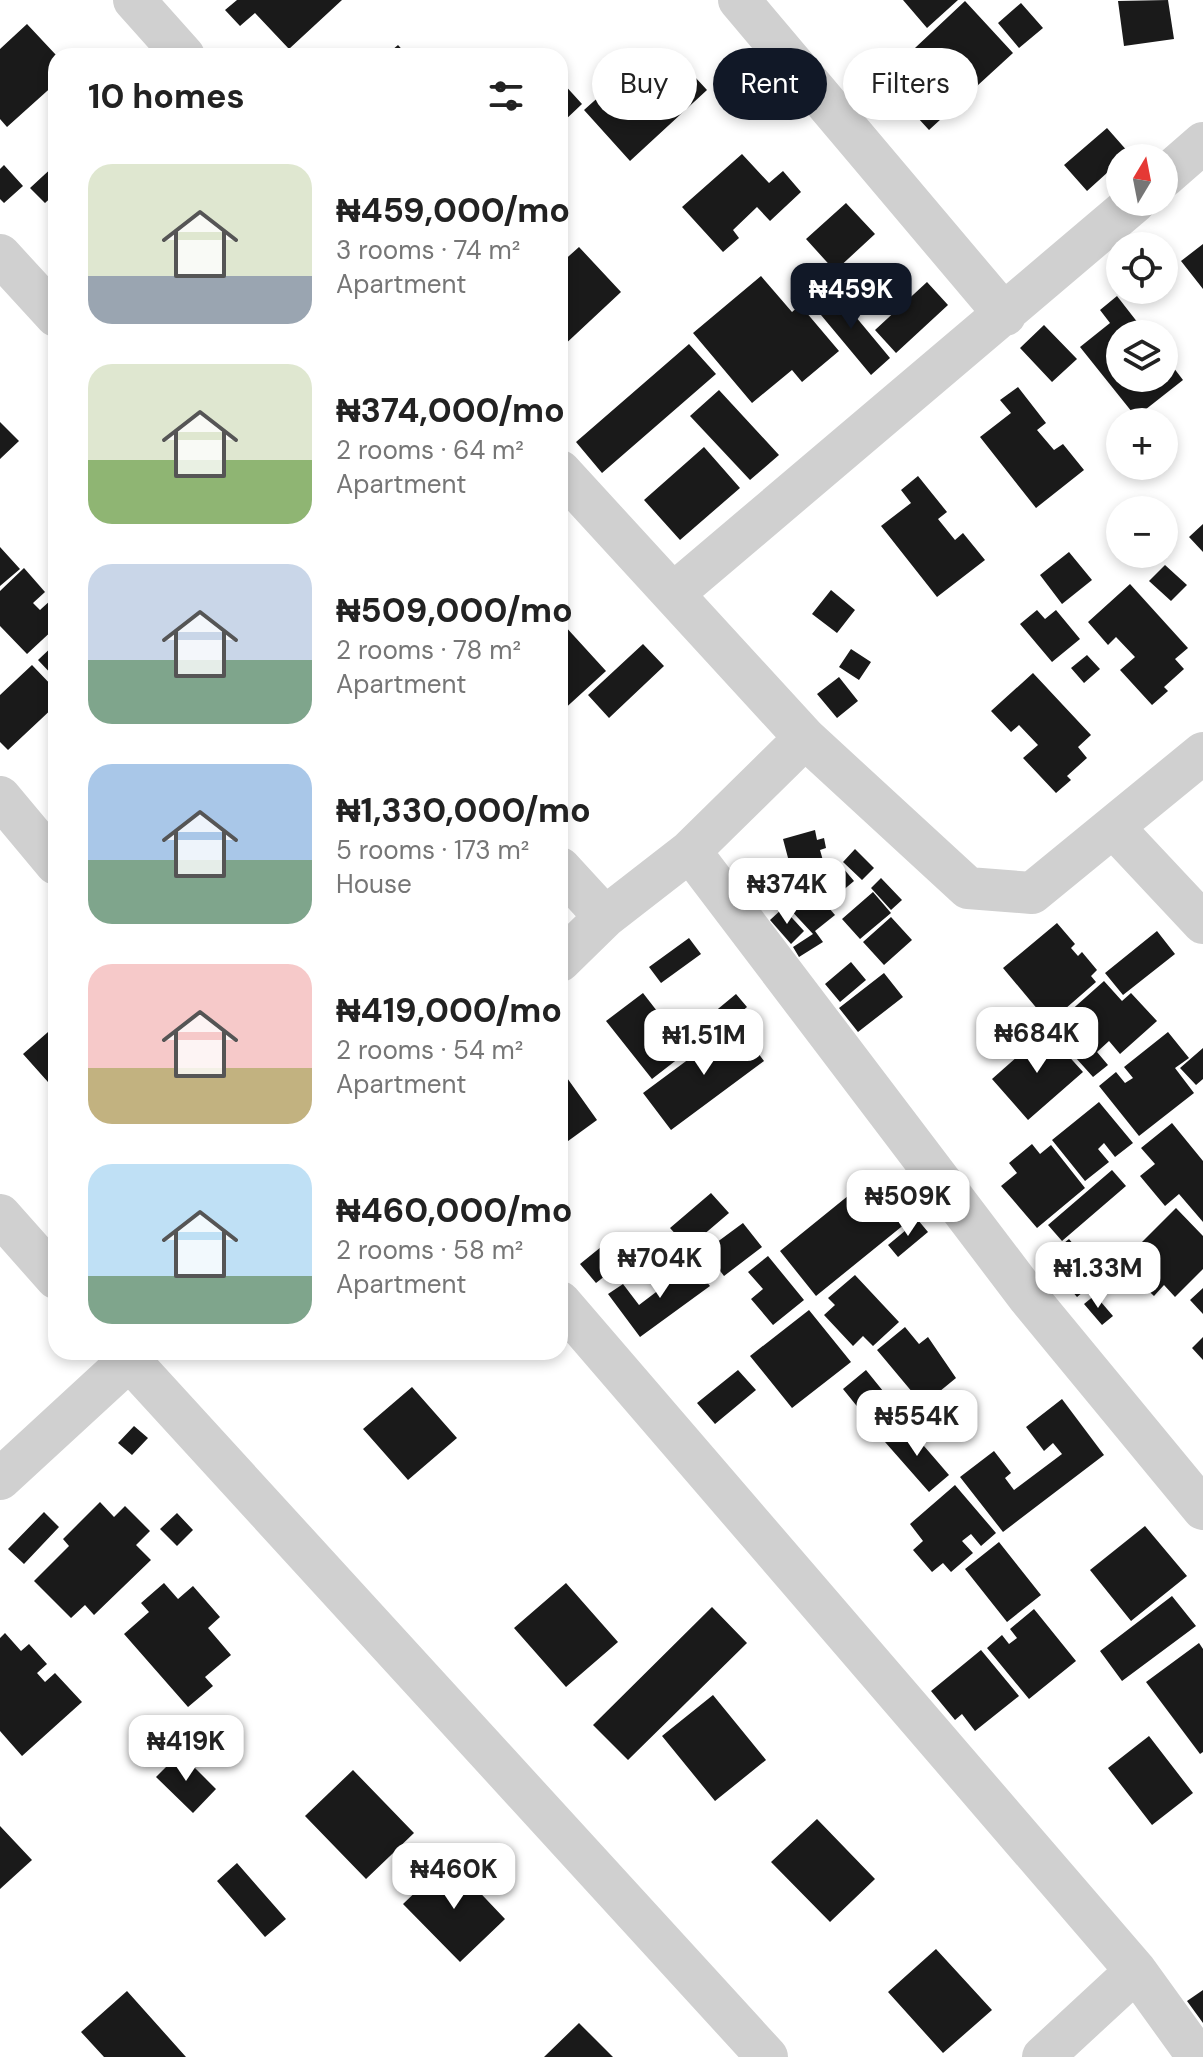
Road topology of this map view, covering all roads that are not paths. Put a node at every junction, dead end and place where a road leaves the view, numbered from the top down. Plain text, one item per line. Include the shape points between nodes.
1 (134, 0) edge
2 (739, 0) edge
3 (177, 48) edge
4 (1203, 143) edge
5 (1178, 165) edge
6 (1119, 216) edge
7 (0, 255) edge
8 (48, 307) edge
9 (1005, 315) junction
10 (568, 480) edge
11 (674, 593) junction
12 (805, 738) junction
13 (1203, 753) edge
14 (0, 797) edge
15 (1114, 828) junction
16 (690, 851) junction
17 (48, 854) edge
18 (568, 877) edge
19 (605, 917) junction
20 (1203, 923) edge
21 (568, 953) edge
22 (0, 1215) edge
23 (48, 1269) edge
24 (568, 1311) edge
25 (125, 1360) edge
26 (135, 1360) edge
27 (0, 1479) edge
28 (1203, 1509) edge
29 (1136, 1971) junction
30 (767, 2057) edge
31 (1043, 2057) edge
32 (1198, 2057) edge

1 - 3 street
2 - 9 street
4 - 5 street
6 - 9 street
7 - 8 street
9 - 11 street
10 - 11 street
11 - 12 street
12 - 15 street via 968,888 1032,893
12 - 16 street
13 - 15 street
14 - 17 street
15 - 20 street
16 - 19 street
16 - 28 street via 1029,1298
18 - 19 street
19 - 21 street
22 - 23 street
24 - 29 street
25 - 27 street
26 - 30 street
29 - 31 street
29 - 32 street

